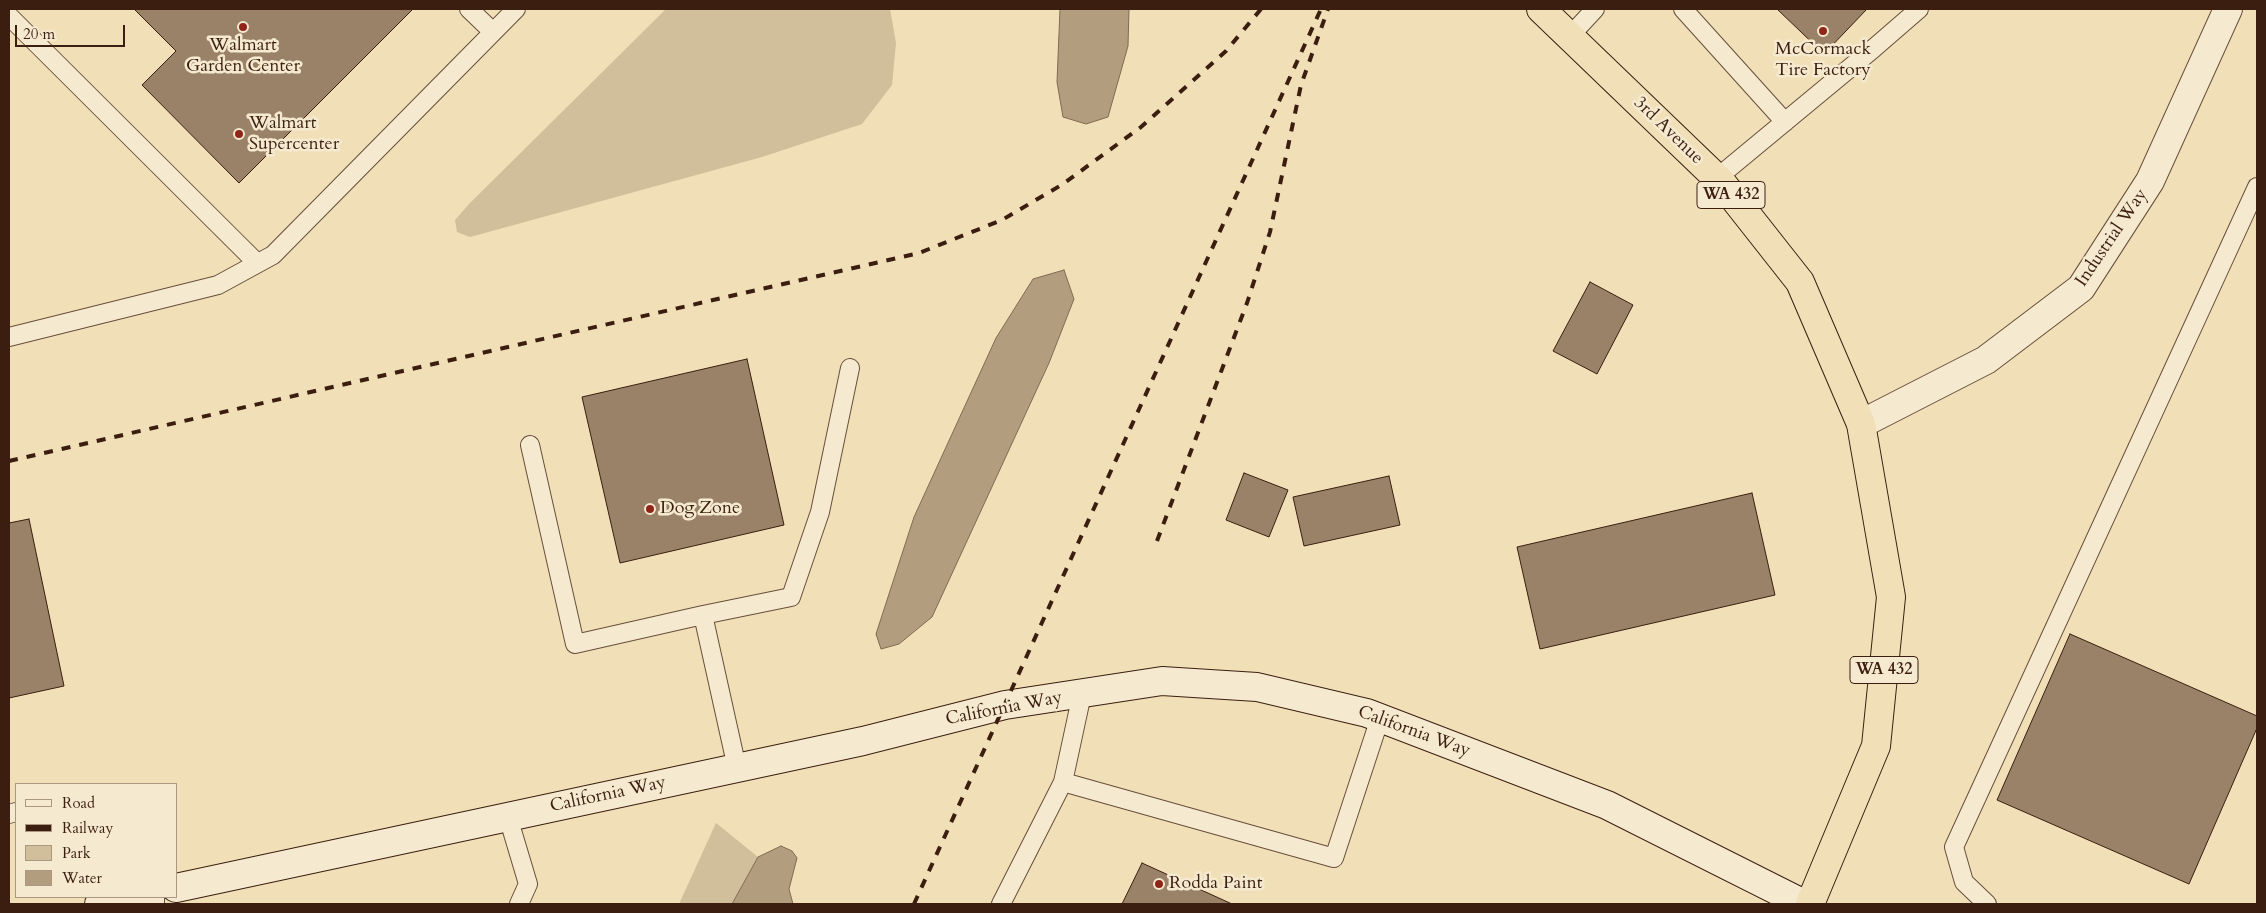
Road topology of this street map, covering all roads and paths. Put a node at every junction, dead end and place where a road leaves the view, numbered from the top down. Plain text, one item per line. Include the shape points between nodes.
1 (469, 9) edge
2 (516, 9) edge
3 (1541, 9) edge
4 (1595, 9) edge
5 (1683, 9) edge
6 (1919, 9) edge
7 (2228, 9) edge
8 (9, 16) edge
9 (493, 32) junction
10 (1570, 36) junction
11 (1785, 122) junction
12 (1717, 178) junction
13 (2257, 187) edge
14 (258, 263) junction
15 (9, 337) edge
16 (850, 368) dead end
17 (1861, 424) junction
18 (530, 445) dead end
19 (703, 615) junction
20 (1082, 694) junction
21 (1380, 718) junction
22 (736, 768) junction
23 (1062, 782) junction
24 (508, 817) junction
25 (178, 888) edge
26 (127, 898) edge
27 (103, 901) edge
28 (519, 904) edge
29 (1001, 904) edge
30 (1804, 904) edge
31 (1810, 904) edge
32 (1987, 904) edge

1 - 9 lane
2 - 9 lane
3 - 10 highway, 3rd Avenue / WA 432
4 - 10 lane
5 - 11 lane
6 - 11 lane
7 - 17 street, Industrial Way via 2150,181 2081,288 1986,360
8 - 14 lane
9 - 14 lane via 273,255
10 - 12 highway, 3rd Avenue / WA 432
11 - 12 lane
12 - 17 highway, 3rd Avenue / WA 432 via 1800,282
13 - 32 lane via 1954,847 1964,882
14 - 15 lane via 218,285
16 - 19 lane via 820,512 791,596
17 - 31 highway, WA 432 via 1892,597 1876,746
18 - 19 lane via 575,644
19 - 22 lane
20 - 21 street, California Way via 1162,682 1257,687
20 - 22 street, California Way via 1005,705 863,741
20 - 23 lane
21 - 23 lane via 1334,858
21 - 30 street, California Way via 1607,805
22 - 24 street, California Way
23 - 29 lane
24 - 25 street, California Way
24 - 28 lane via 528,884
26 - 27 street

